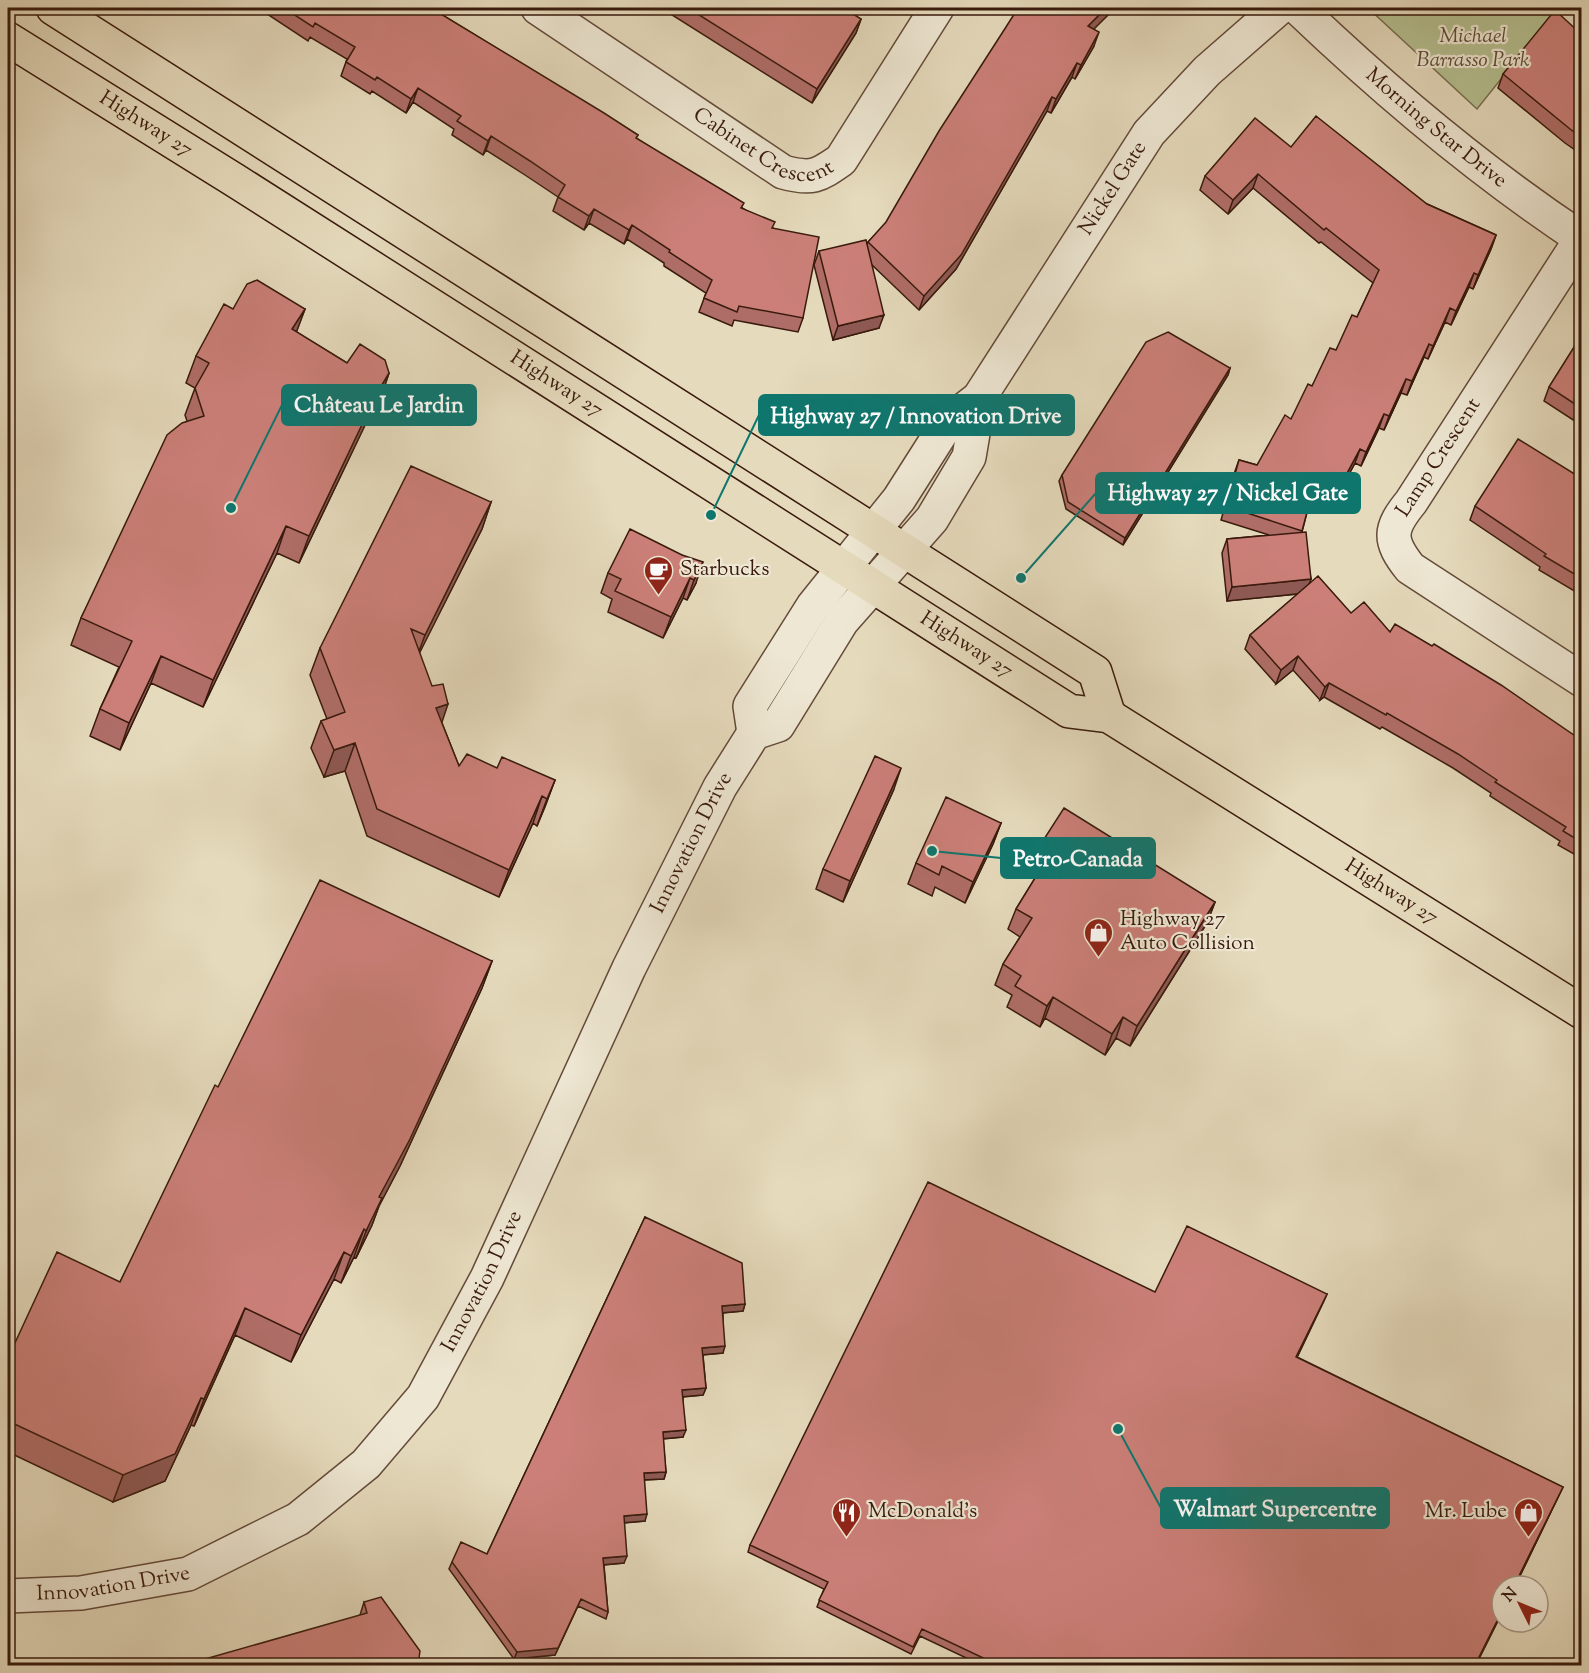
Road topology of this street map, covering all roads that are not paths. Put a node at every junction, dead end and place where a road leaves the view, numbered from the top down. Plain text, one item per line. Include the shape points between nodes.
1 (53, 8) edge
2 (538, 8) edge
3 (937, 8) edge
4 (1279, 8) edge
5 (1298, 8) edge
6 (8, 39) edge
7 (1581, 239) edge
8 (979, 398) junction
9 (873, 531) junction
10 (904, 550) junction
11 (843, 568) junction
12 (872, 586) junction
13 (1581, 680) edge
14 (1109, 716) junction
15 (754, 733) junction
16 (1581, 1012) edge
17 (8, 1596) edge

1 - 9 main road
2 - 3 street, Cabinet Crescent via 783,172 804,178 820,175 841,160
4 - 8 street, Nickel Gate via 1207,71 1149,133
5 - 7 street, Morning Star Drive via 1472,160
6 - 11 main road, Highway 27
7 - 13 street, Lamp Crescent via 1396,520 1393,537 1398,553 1410,568
8 - 9 street, Nickel Gate via 948,422 899,499
8 - 10 street, Nickel Gate via 969,457 932,519
9 - 10 main road
9 - 11 street
10 - 12 street, Nickel Gate
10 - 14 main road via 1095,672
11 - 12 main road, Highway 27
11 - 15 street via 813,606 750,706
12 - 14 main road, Highway 27 via 1069,711
12 - 15 street via 842,621 778,724
14 - 16 main road, Highway 27
15 - 17 street, Innovation Drive via 720,787 630,968 487,1278 423,1397 366,1464 298,1519 188,1574 81,1593

